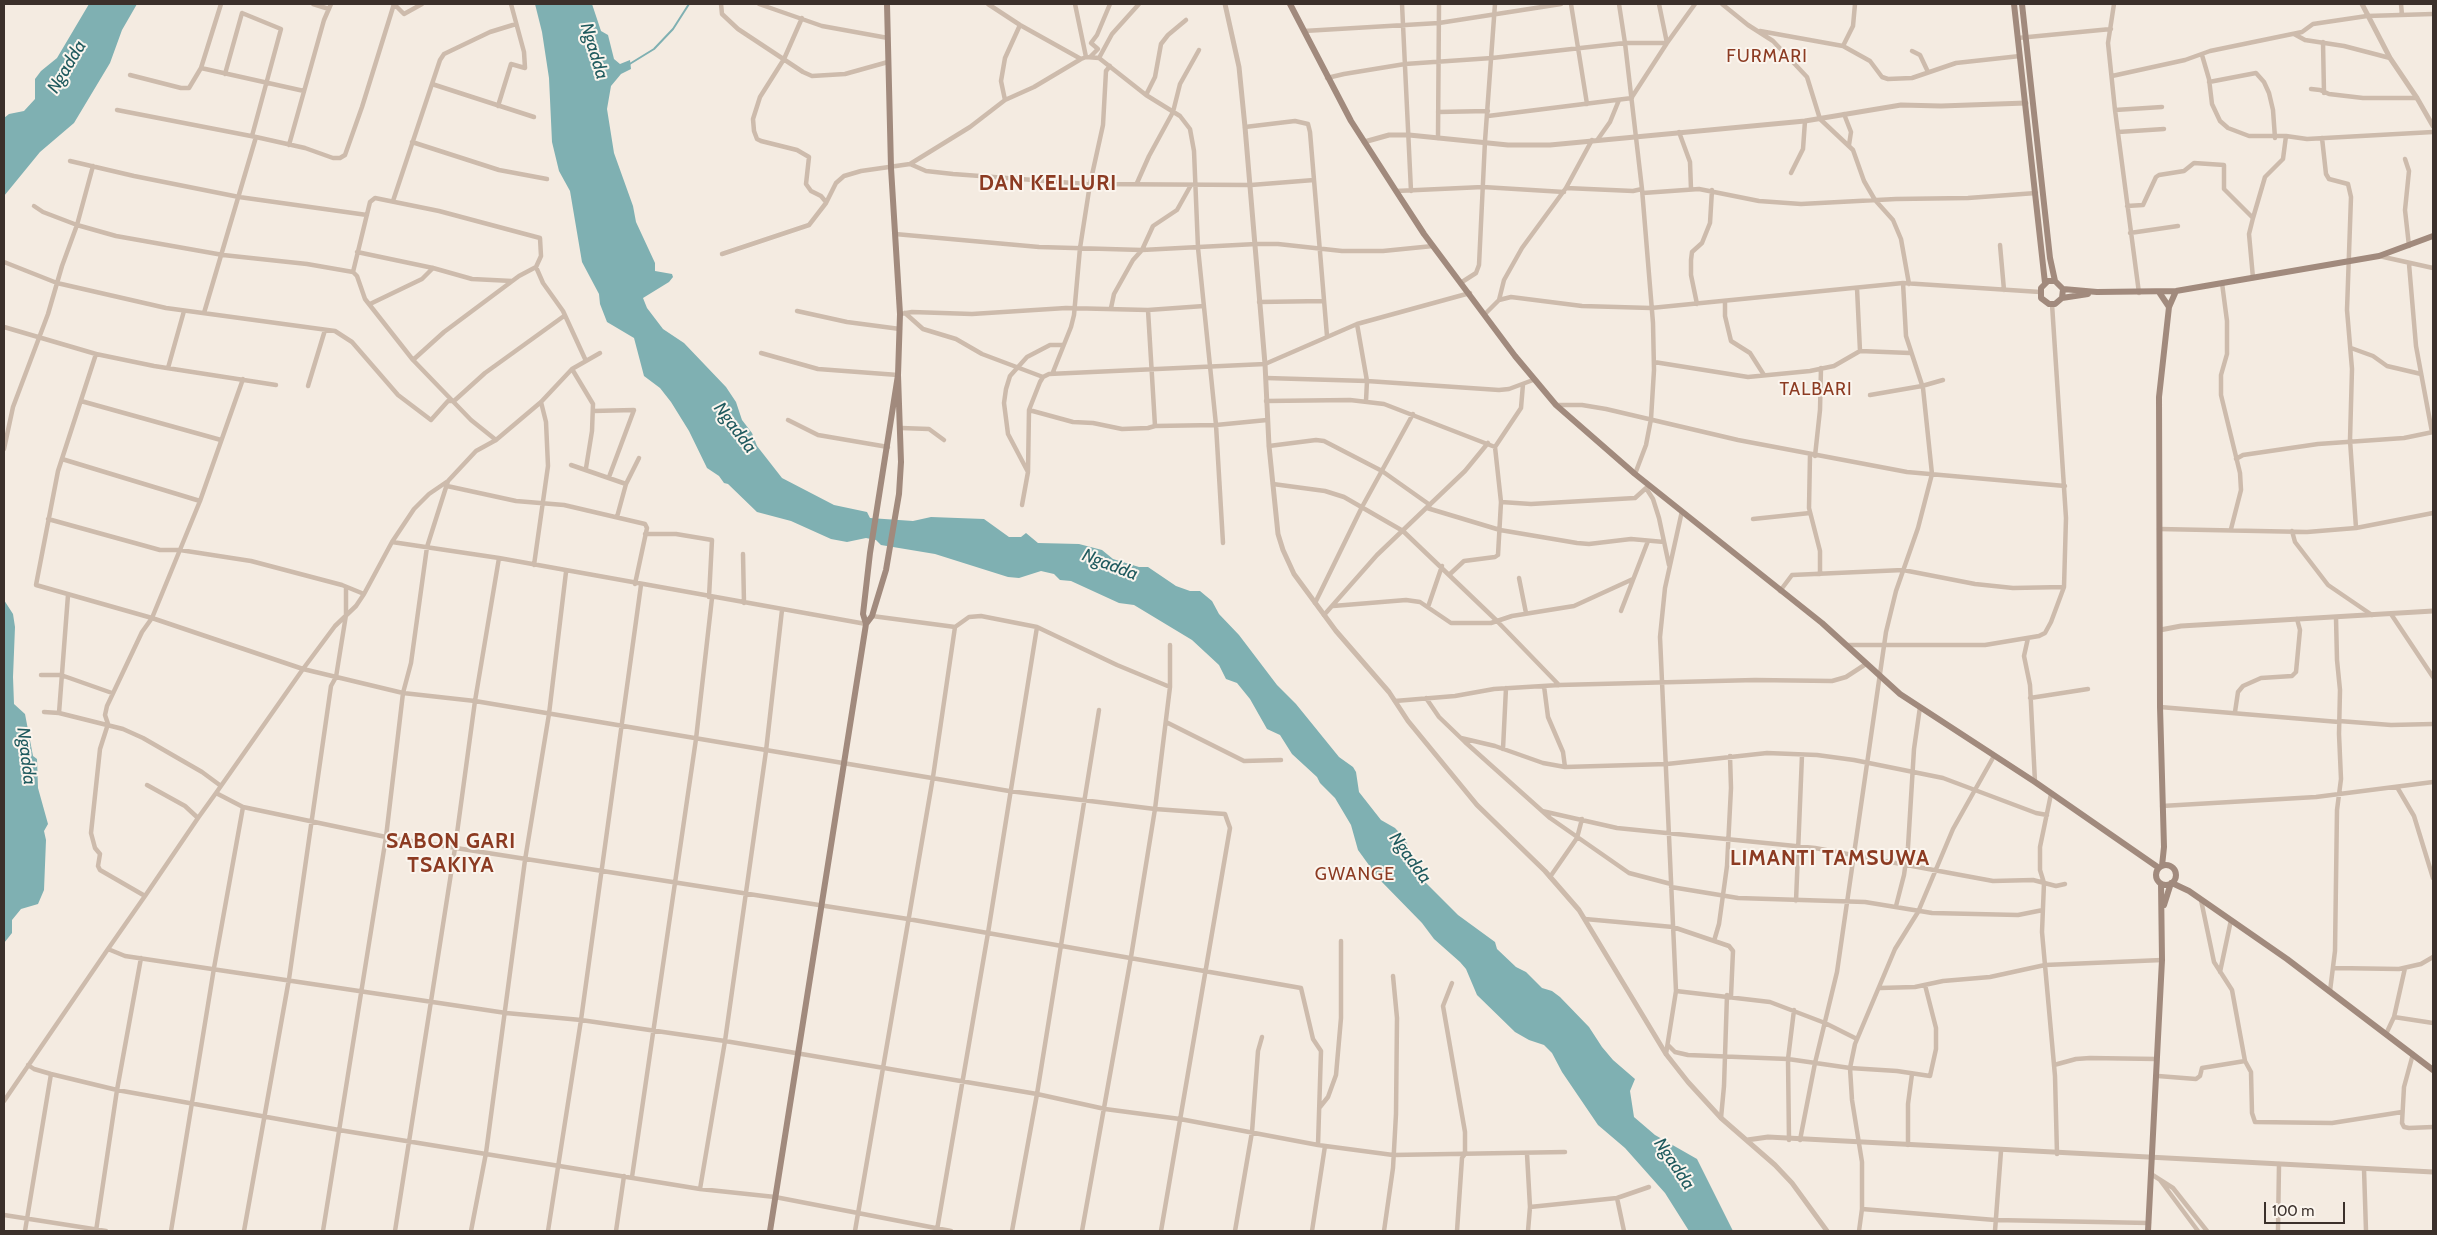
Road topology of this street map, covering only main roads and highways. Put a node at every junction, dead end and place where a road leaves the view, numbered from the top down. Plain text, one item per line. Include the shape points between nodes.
1 (887, 4) edge
2 (1290, 4) edge
3 (2014, 4) edge
4 (2022, 4) edge
5 (2022, 37) junction
6 (2433, 236) edge
7 (2056, 281) junction
8 (2045, 283) junction
9 (2063, 289) junction
10 (2176, 291) junction
11 (2097, 292) junction
12 (2159, 292) junction
13 (2062, 298) junction
14 (2169, 307) junction
15 (898, 375) junction
16 (866, 624) junction
17 (2164, 847) junction
18 (2145, 859) junction
19 (2172, 866) junction
20 (2160, 867) junction
21 (2156, 875) junction
22 (2176, 875) junction
23 (2171, 883) junction
24 (2161, 884) junction
25 (2189, 891) junction
26 (2163, 909) junction
27 (2433, 1070) edge
28 (770, 1231) edge
29 (2148, 1231) edge

1 - 15 main road via 891,168 903,314
2 - 18 main road via 1327,78 1396,191 1533,380 1556,404 1647,487 1682,510 1848,645 1900,694
3 - 5 main road
4 - 5 main road
5 - 7 main road via 2050,258
5 - 8 main road via 2020,56
6 - 10 main road via 2379,256
7 - 8 main road
7 - 9 main road
8 - 13 main road via 2040,292 2043,301 2052,304
9 - 11 main road
9 - 13 main road
10 - 12 main road
10 - 14 main road
11 - 12 main road
11 - 13 main road
12 - 14 main road
14 - 17 main road via 2159,397
15 - 16 main road via 870,553 863,614
15 - 16 main road via 901,428 899,494 889,554 872,616
16 - 28 main road
17 - 19 main road
17 - 20 main road
18 - 20 main road
18 - 21 main road
19 - 20 main road
19 - 22 main road
20 - 21 main road
21 - 24 main road
22 - 23 main road
22 - 25 main road
23 - 24 main road
23 - 25 main road
23 - 26 main road
24 - 26 main road
25 - 27 main road
26 - 29 main road via 2158,1076

